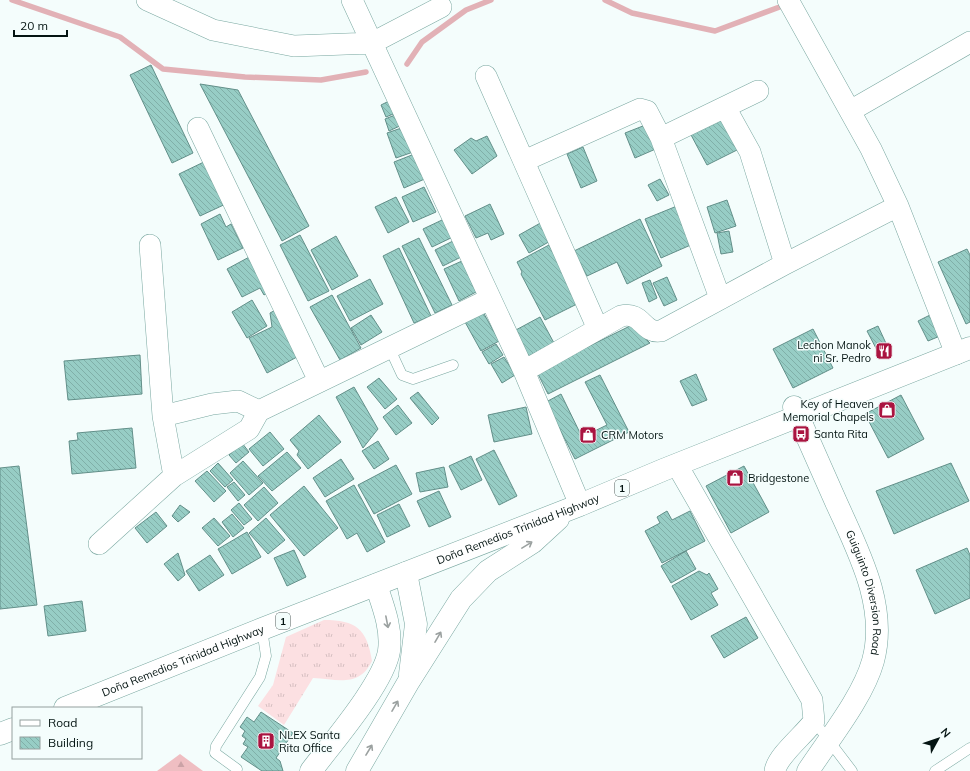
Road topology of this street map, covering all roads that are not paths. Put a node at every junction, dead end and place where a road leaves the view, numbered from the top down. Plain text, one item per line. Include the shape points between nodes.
1 (147, 0) edge
2 (352, 0) edge
3 (441, 8) dead end
4 (793, 8) edge
5 (970, 42) edge
6 (372, 43) junction
7 (486, 76) dead end
8 (758, 91) dead end
9 (725, 107) junction
10 (850, 111) junction
11 (198, 128) dead end
12 (661, 138) junction
13 (524, 161) junction
14 (898, 206) junction
15 (150, 245) dead end
16 (785, 264) junction
17 (490, 298) junction
18 (720, 298) junction
19 (598, 329) junction
20 (389, 347) junction
21 (963, 351) edge
22 (453, 364) dead end
23 (524, 371) junction
24 (319, 380) junction
25 (794, 408) dead end
26 (259, 411) junction
27 (163, 416) junction
28 (677, 464) junction
29 (174, 476) junction
30 (574, 508) junction
31 (99, 544) dead end
32 (406, 573) junction
33 (376, 585) junction
34 (262, 629) junction
35 (409, 681) junction
36 (67, 707) edge
37 (814, 721) junction
38 (12, 729) edge
39 (0, 734) edge
40 (970, 748) edge
41 (237, 769) dead end
42 (311, 771) edge
43 (357, 771) edge
44 (775, 771) edge
45 (808, 771) edge
46 (852, 771) edge
47 (935, 771) edge

1 - 6 street via 213,30 294,46
2 - 6 street
3 - 6 street
4 - 10 street
5 - 10 street
6 - 17 street
7 - 13 street
8 - 9 street
9 - 12 street
9 - 16 street via 750,152
10 - 14 street
11 - 24 street
12 - 13 street via 647,111 640,109
12 - 18 street
13 - 19 street
14 - 16 street
14 - 21 street
15 - 27 street
16 - 18 street
17 - 20 street
17 - 23 street
18 - 19 street via 661,331 654,332 648,329 636,316 629,314
19 - 23 street
20 - 22 lane via 402,375 414,379
20 - 24 street
21 - 28 main road, Doña Remedios Trinidad Highway / 1
23 - 30 street
24 - 26 street
25 - 45 main road, Guiguinto Diversion Road via 858,552 873,596 877,641 865,681
26 - 27 street via 238,401 212,404
26 - 29 street via 249,429
27 - 29 street
28 - 30 main road, Doña Remedios Trinidad Highway / 1
28 - 37 street via 812,700
29 - 31 street
30 - 32 main road, Doña Remedios Trinidad Highway / 1
35 -> 30 main road via 461,598 470,588 488,571 533,542
32 - 33 main road, Doña Remedios Trinidad Highway / 1
32 - 35 main road via 416,624
33 - 34 main road, Doña Remedios Trinidad Highway / 1
33 -> 42 main road via 389,634 386,665 366,697
34 - 36 main road, Doña Remedios Trinidad Highway / 1
34 - 41 lane via 266,656 260,677 216,746 215,753
43 -> 35 main road
37 - 44 street via 776,764
37 - 46 lane
38 - 39 main road
40 - 47 lane

